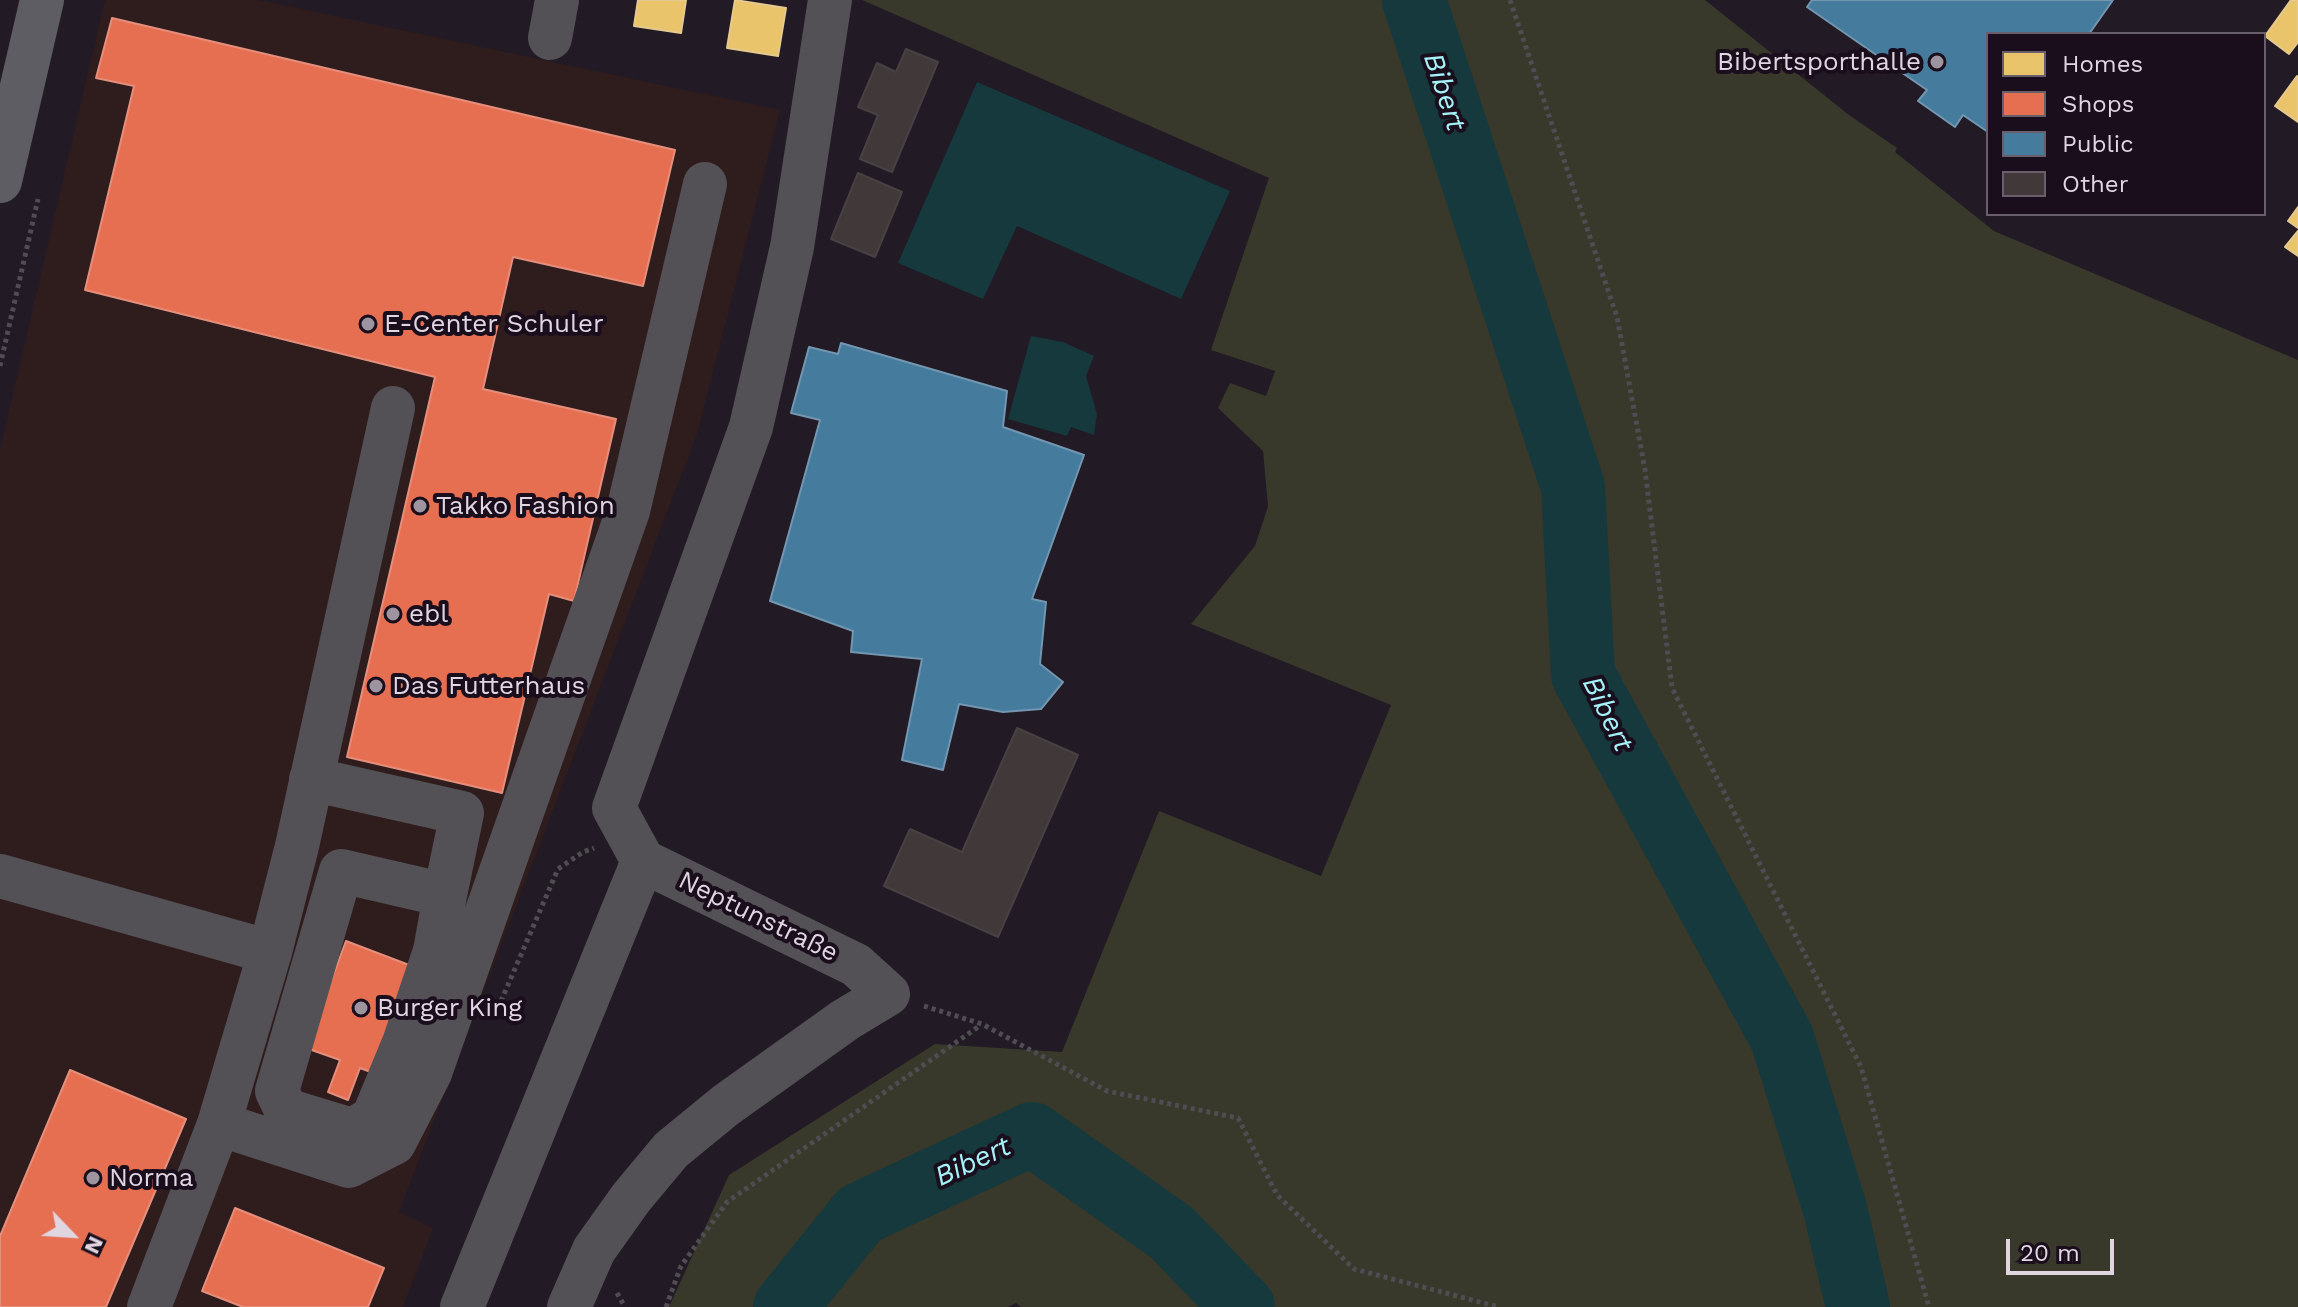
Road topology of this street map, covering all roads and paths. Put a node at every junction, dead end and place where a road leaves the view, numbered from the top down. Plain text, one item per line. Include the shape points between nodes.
1 (42, 0) edge
2 (830, 0) edge
3 (1510, 0) edge
4 (0, 181) edge
5 (705, 184) dead end
6 (393, 408) dead end
7 (311, 779) junction
8 (643, 861) junction
9 (0, 876) edge
10 (445, 895) junction
11 (270, 952) junction
12 (888, 994) junction
13 (982, 1024) junction
14 (219, 1124) junction
15 (149, 1307) edge
16 (462, 1307) edge
17 (569, 1307) edge
18 (666, 1307) edge
19 (1499, 1307) edge
20 (1929, 1307) edge

1 - 4 main road
2 - 8 street via 792,247 751,427 614,808
3 - 20 path via 1617,317 1645,470 1672,688 1861,1067
5 - 14 street via 628,511 430,1073 394,1143 349,1166
6 - 7 street
7 - 10 street via 462,813
7 - 11 street
8 - 12 street, Neptunstraße via 856,965
8 - 16 street
9 - 11 street
10 - 10 street via 341,871 277,1091 286,1110 352,1130 373,1118 435,951
11 - 14 street
12 - 13 path
12 - 17 street via 726,1105 671,1150 594,1250
13 - 18 path via 727,1202 681,1266
13 - 19 path via 1107,1091 1238,1118 1277,1195 1354,1269
14 - 15 street

